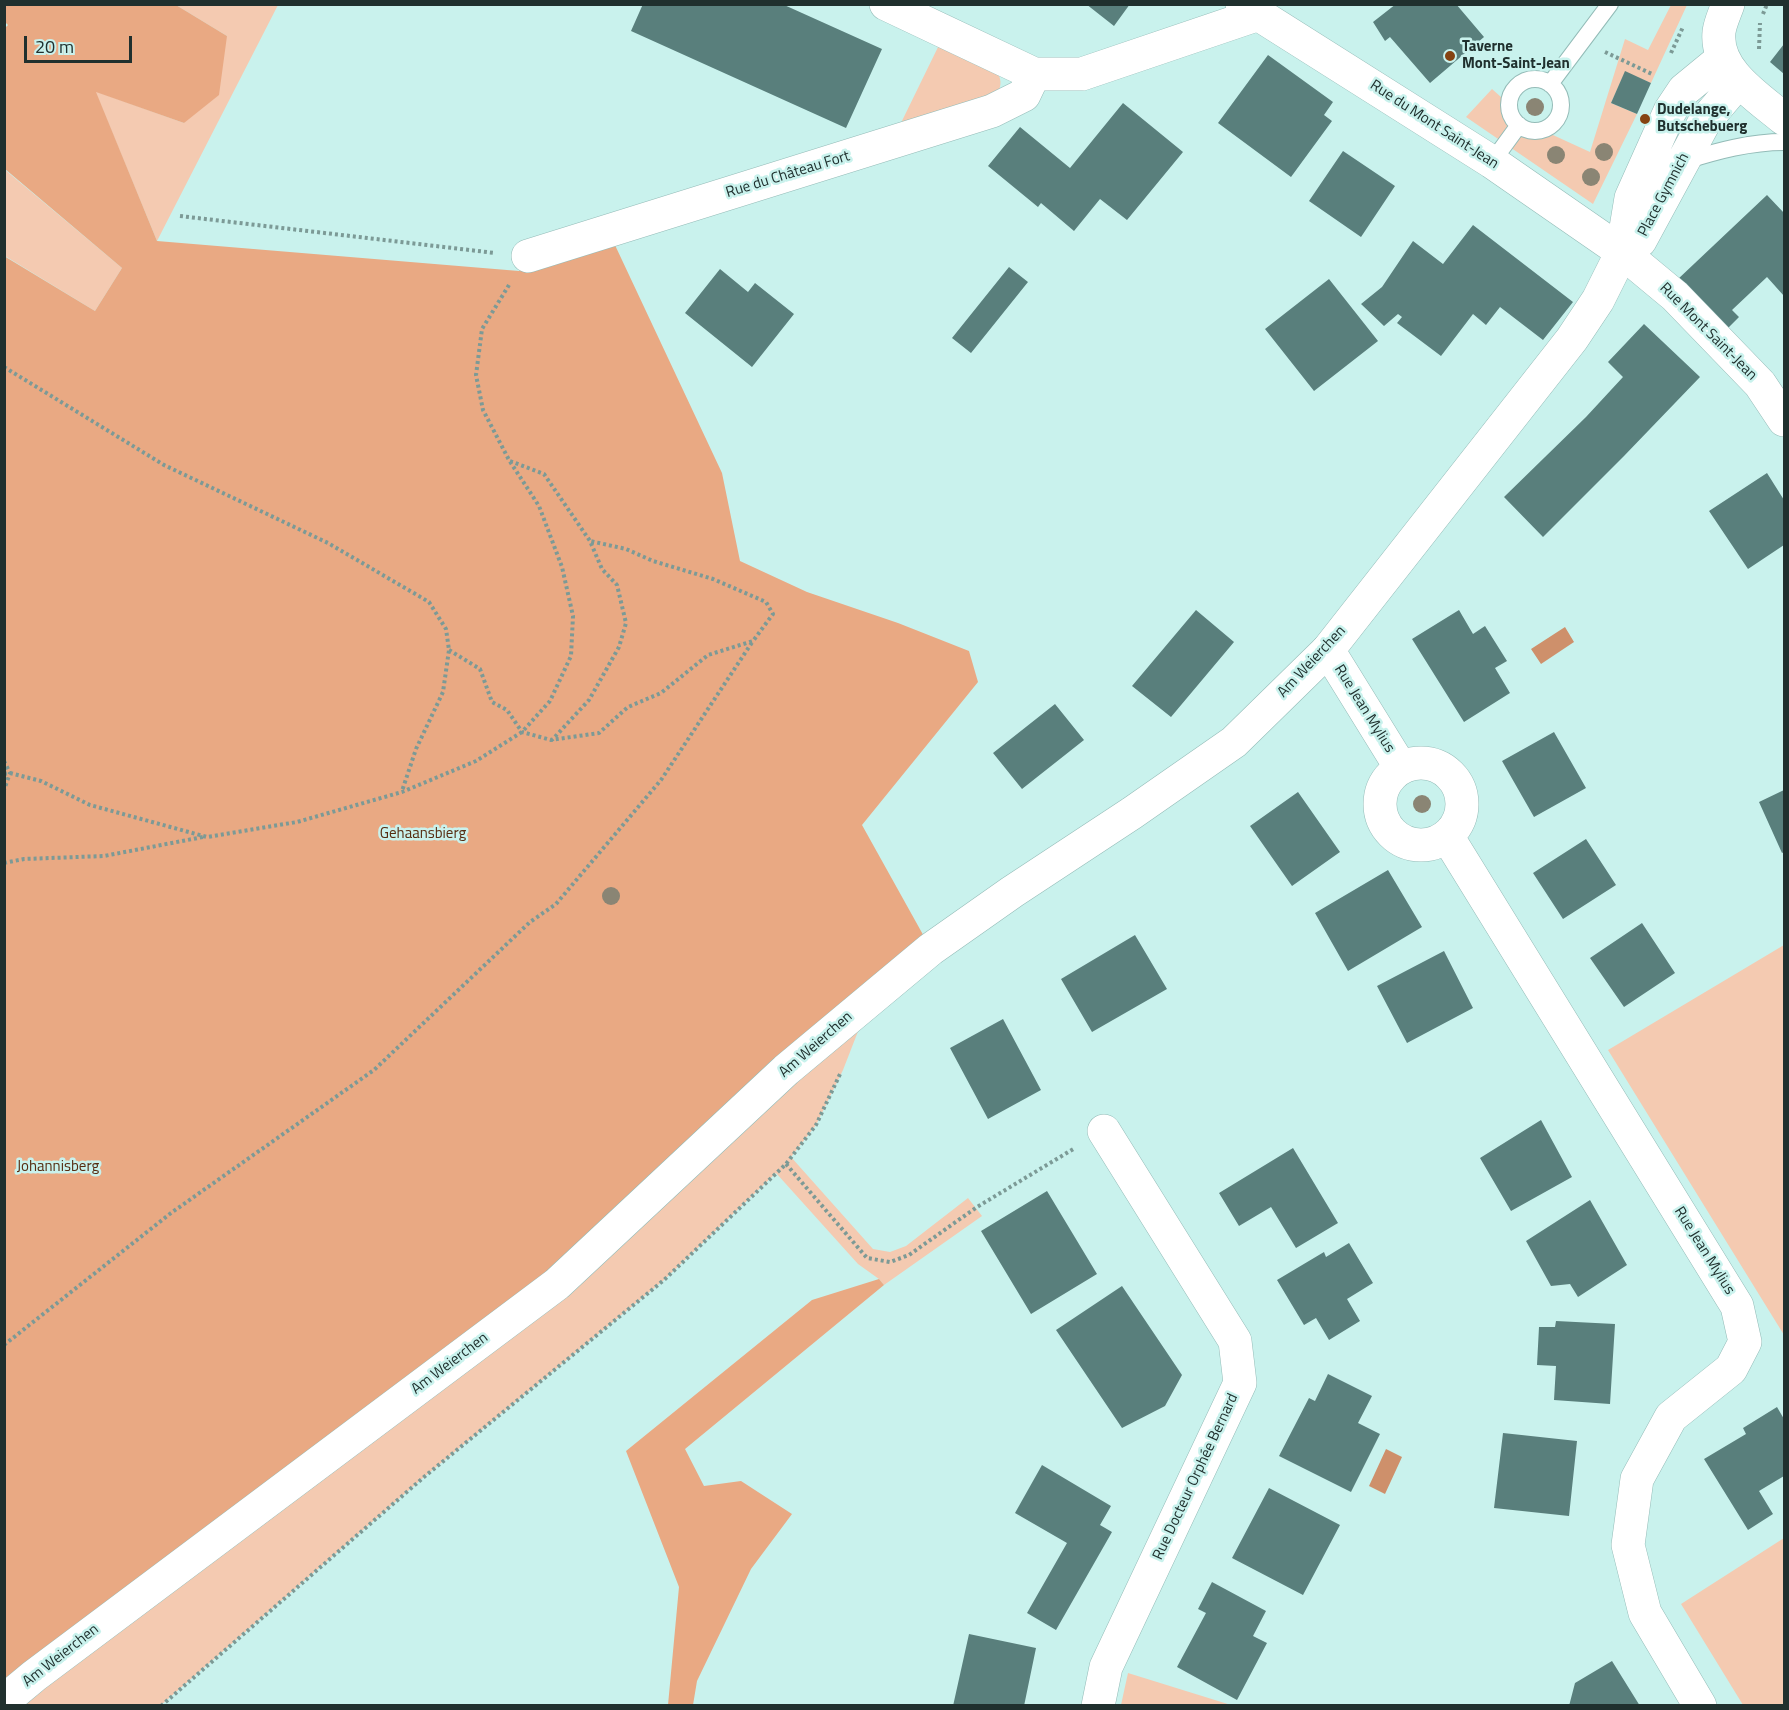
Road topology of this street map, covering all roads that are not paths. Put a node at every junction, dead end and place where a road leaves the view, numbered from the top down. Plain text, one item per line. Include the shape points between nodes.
1 (886, 4) edge
2 (1610, 4) edge
3 (1728, 4) edge
4 (1250, 9) edge
5 (1731, 69) junction
6 (1034, 74) junction
7 (1550, 84) junction
8 (1785, 119) edge
9 (1519, 125) junction
10 (1785, 142) edge
11 (1492, 162) junction
12 (1681, 162) junction
13 (1622, 252) junction
14 (528, 256) road end
15 (1785, 420) edge
16 (1328, 650) junction
17 (1401, 768) junction
18 (1447, 836) junction
19 (1104, 1131) road end
20 (4, 1701) edge
21 (1098, 1706) edge
22 (1700, 1706) edge

1 - 6 street
2 - 7 lane
3 - 5 street via 1719,32
4 - 6 street via 1082,74
4 - 11 street, Rue du Mont Saint-Jean
5 - 8 street
5 - 12 street, Place Gymnich
5 - 13 street, Place Gymnich via 1684,90 1670,111 1631,198
6 - 14 street, Rue du Château Fort via 1024,95 992,111
7 - 9 lane via 1529,80 1515,90 1510,111
7 - 9 lane via 1560,98 1561,110 1556,121 1536,131
9 - 11 lane
10 - 12 lane via 1724,149
11 - 13 street, Rue du Mont Saint-Jean
12 - 13 street, Place Gymnich via 1640,241
13 - 15 street, Rue Mont Saint-Jean via 1675,296 1760,384
13 - 16 street, Am Weierchen via 1598,300 1572,339
16 - 17 street, Rue Jean Mylius
16 - 20 street, Am Weierchen via 1234,742 931,949 871,998 786,1070 556,1284
17 - 18 street, Rue Jean Mylius via 1420,762 1440,767 1455,781 1462,800 1459,820
17 - 18 street, Rue Jean Mylius via 1387,781 1380,799 1382,818 1393,834 1410,844 1429,844
18 - 22 street, Rue Jean Mylius via 1737,1306 1745,1342 1731,1369 1671,1417 1637,1479 1628,1545 1645,1613
19 - 21 street, Rue Docteur Orphée Bernard via 1235,1341 1240,1383 1106,1667

